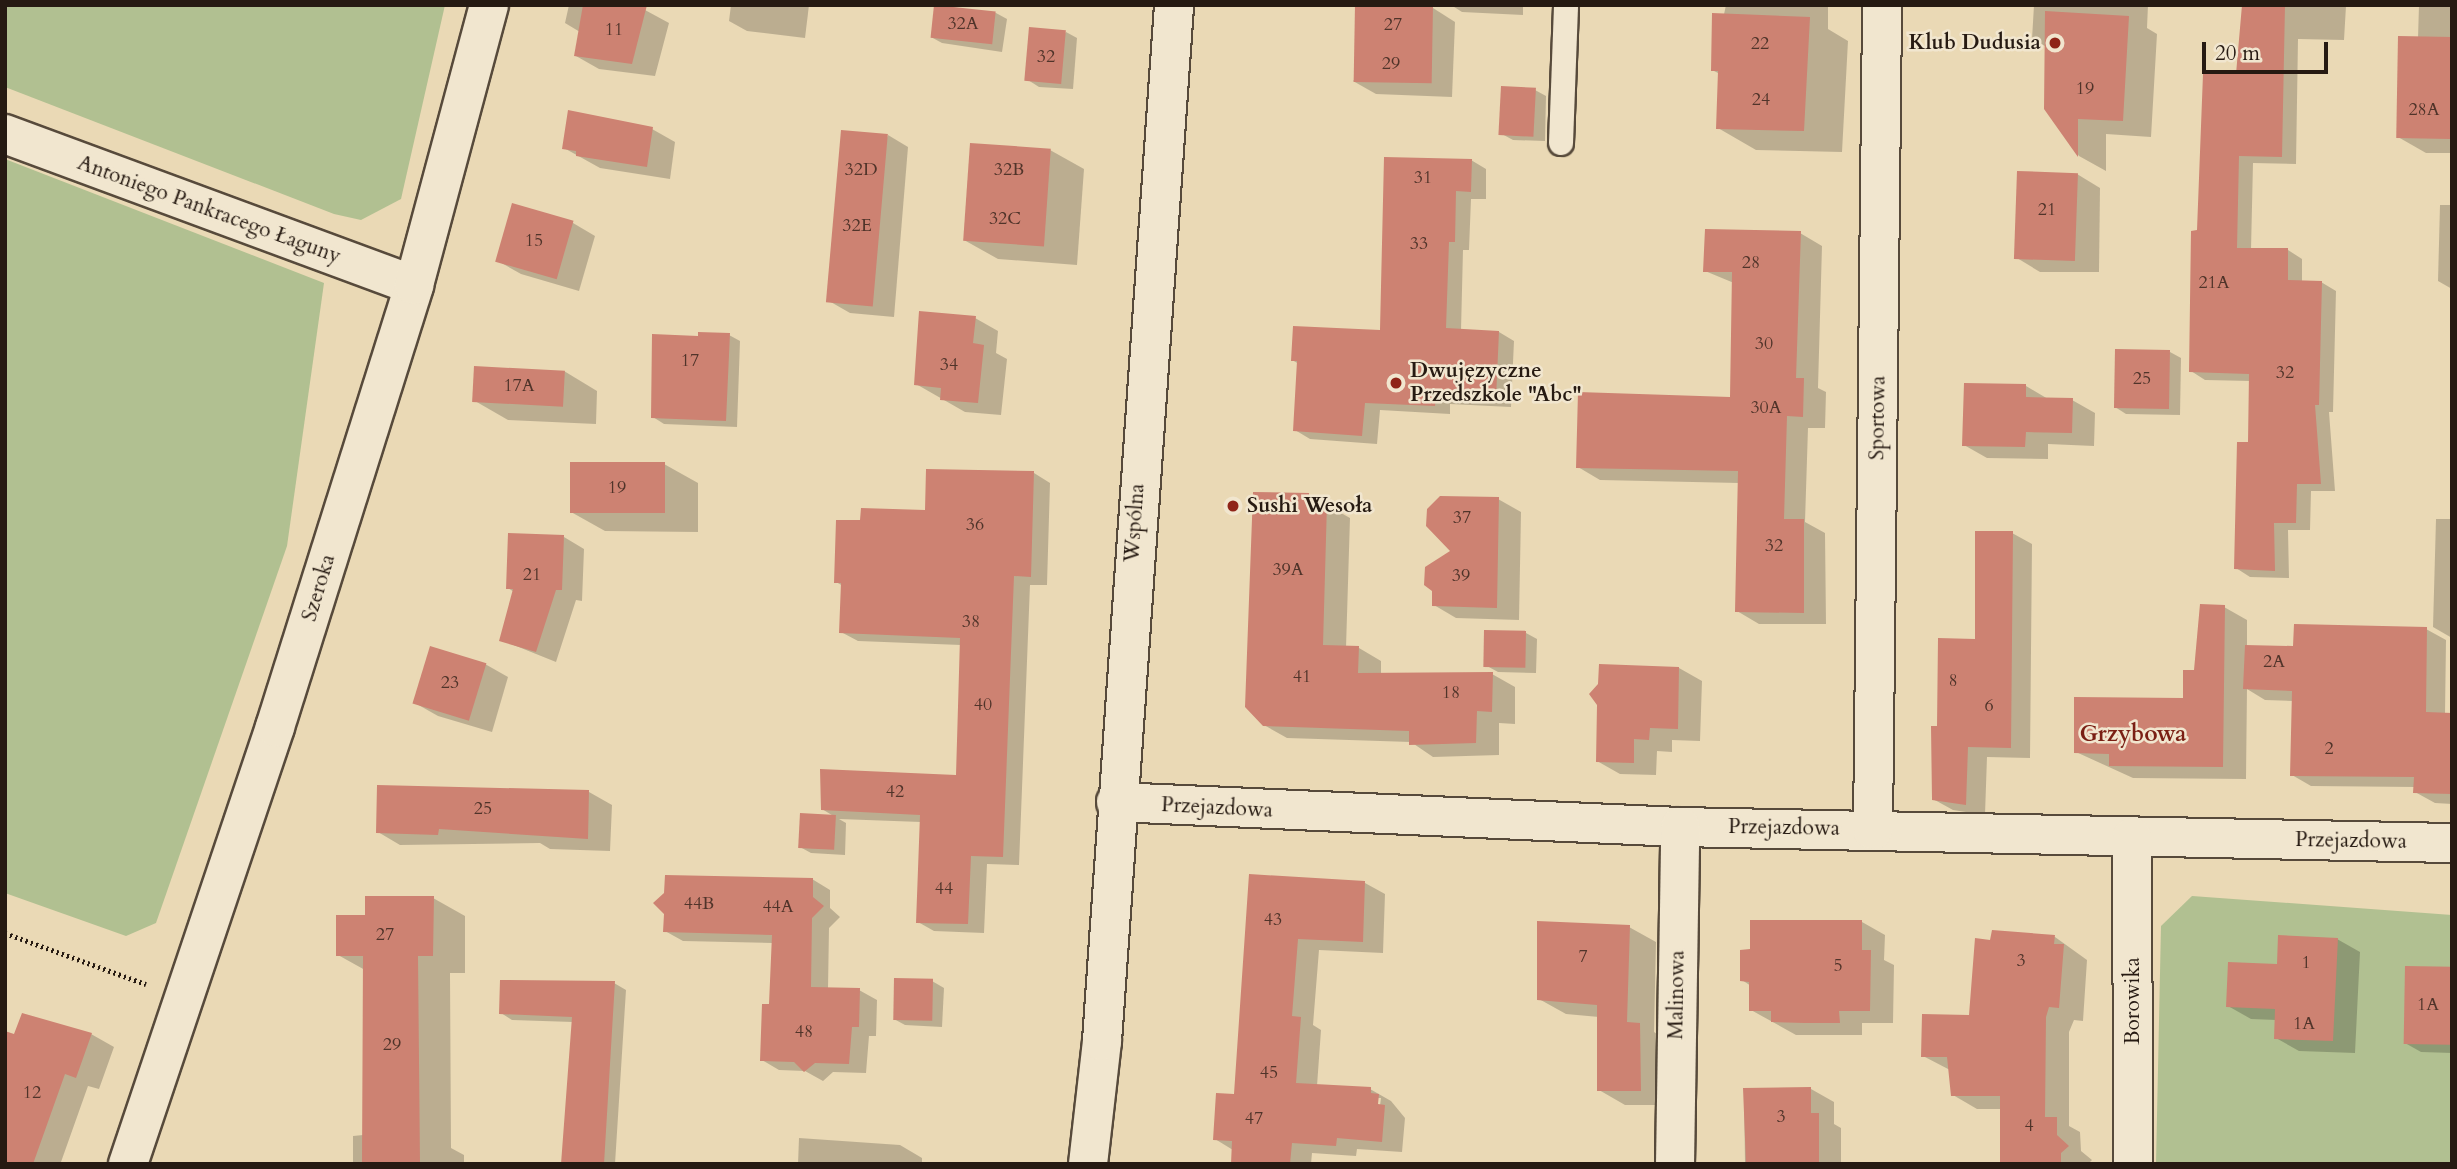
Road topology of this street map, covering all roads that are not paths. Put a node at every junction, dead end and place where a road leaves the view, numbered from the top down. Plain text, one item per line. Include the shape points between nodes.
1 (488, 5) edge
2 (1174, 5) edge
3 (1566, 5) edge
4 (1882, 5) edge
5 (5, 134) edge
6 (1562, 144) dead end
7 (414, 285) junction
8 (1116, 802) junction
9 (1679, 827) junction
10 (1873, 830) junction
11 (2132, 837) junction
12 (2452, 844) edge
13 (128, 1164) edge
14 (1088, 1164) edge
15 (1675, 1164) edge
16 (2133, 1164) edge

1 - 7 street, Szeroka
2 - 8 street, Wspólna
3 - 6 lane
4 - 10 street, Sportowa
5 - 7 street, Antoniego Pankracego Łaguny
7 - 13 street, Szeroka via 275,727
8 - 9 street, Przejazdowa
8 - 14 street, Wspólna via 1102,1041
9 - 10 street, Przejazdowa
9 - 15 street, Malinowa
10 - 11 street, Przejazdowa
11 - 12 street, Przejazdowa
11 - 16 street, Borowika

